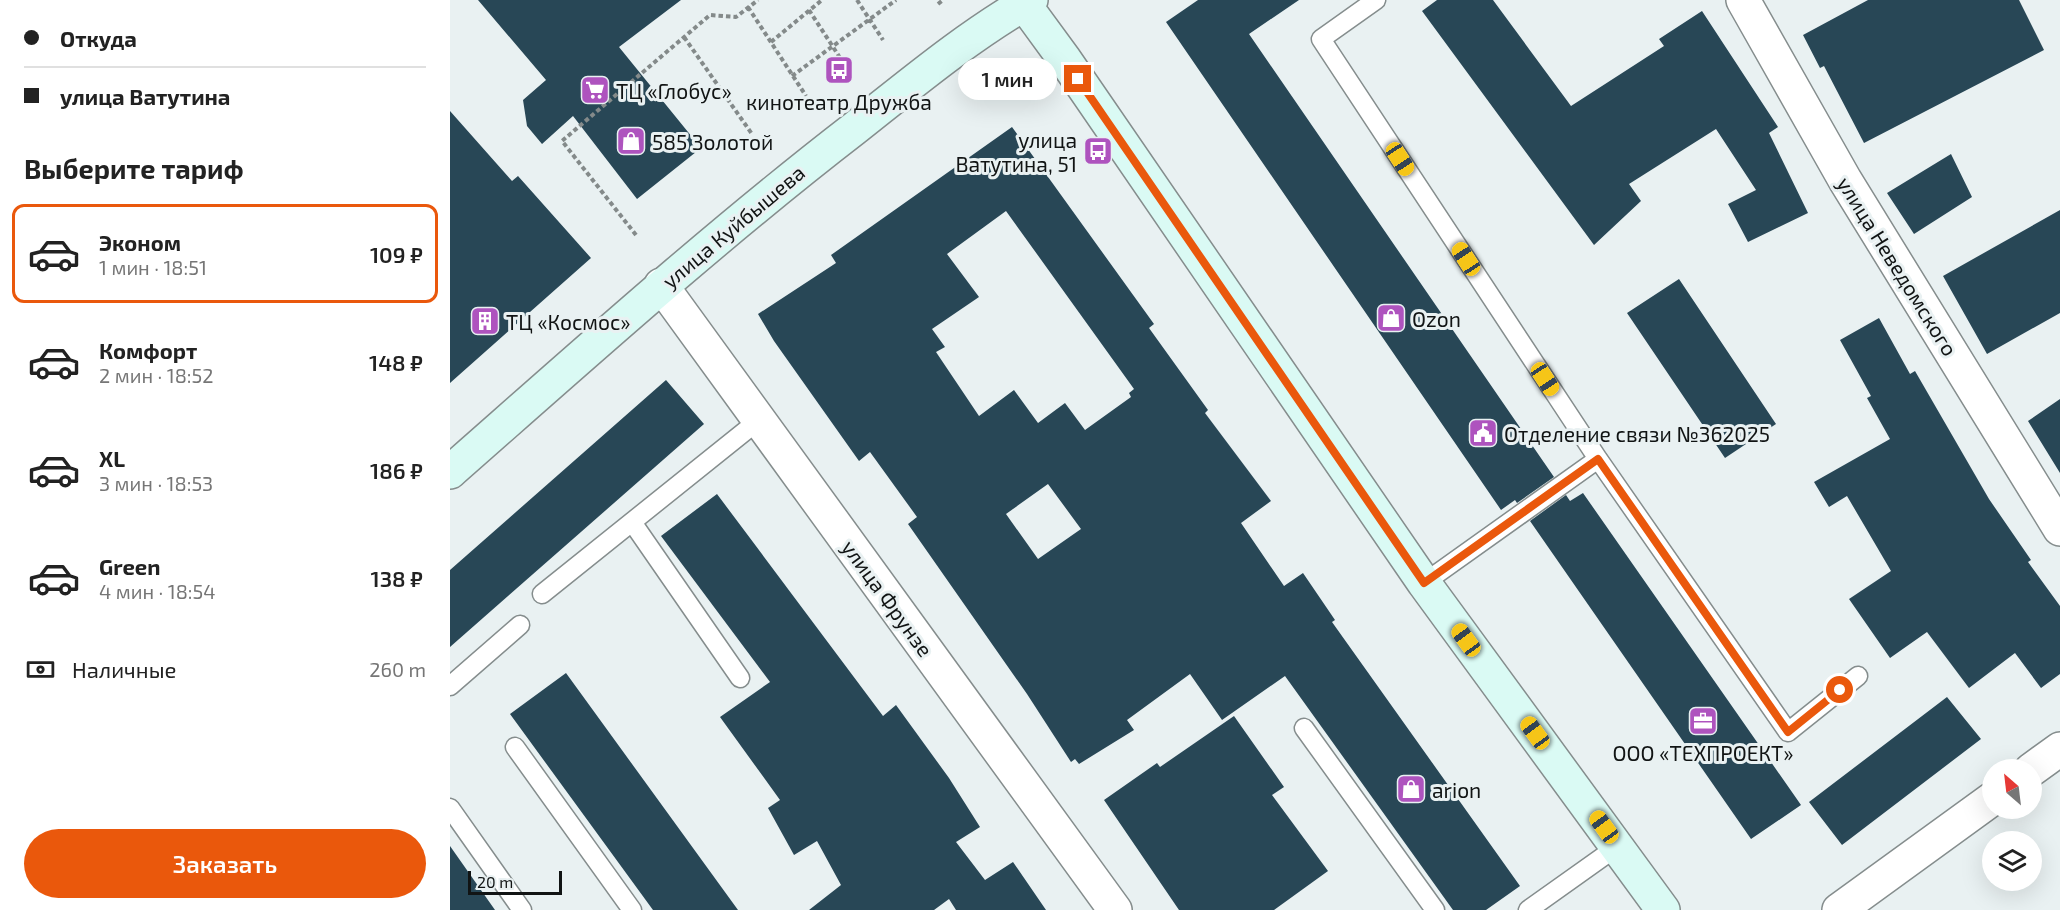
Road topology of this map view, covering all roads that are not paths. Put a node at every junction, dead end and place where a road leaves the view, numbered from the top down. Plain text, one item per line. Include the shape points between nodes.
1 (1376, 0) edge
2 (1743, 0) edge
3 (1026, 1) edge
4 (661, 285) junction
5 (759, 420) junction
6 (1598, 459) junction
7 (450, 472) edge
8 (632, 522) junction
9 (2060, 529) edge
10 (1424, 583) junction
11 (542, 594) dead end
12 (520, 626) dead end
13 (1858, 676) dead end
14 (740, 678) dead end
15 (450, 686) edge
16 (1304, 728) dead end
17 (515, 747) dead end
18 (2060, 749) edge
19 (2042, 762) edge
20 (1982, 806) edge
21 (450, 808) edge
22 (1617, 846) junction
23 (522, 910) edge
24 (632, 910) edge
25 (1115, 910) edge
26 (1435, 910) edge
27 (1528, 910) edge
28 (1663, 910) edge
29 (1839, 910) edge

1 - 6 lane via 1321,39
2 - 9 street, улица Неведомского via 1845,180
3 - 4 main road, улица Куйбышева via 955,49
3 - 10 main road
4 - 5 street, улица Фрунзе
4 - 7 main road, улица Куйбышева
5 - 8 lane
5 - 25 street, улица Фрунзе
6 - 10 lane
6 - 13 lane via 1788,732
8 - 11 lane
8 - 14 lane
10 - 22 main road
12 - 15 lane
16 - 26 lane
17 - 24 lane
18 - 19 street
20 - 29 street
21 - 23 lane
22 - 27 lane
22 - 28 main road

